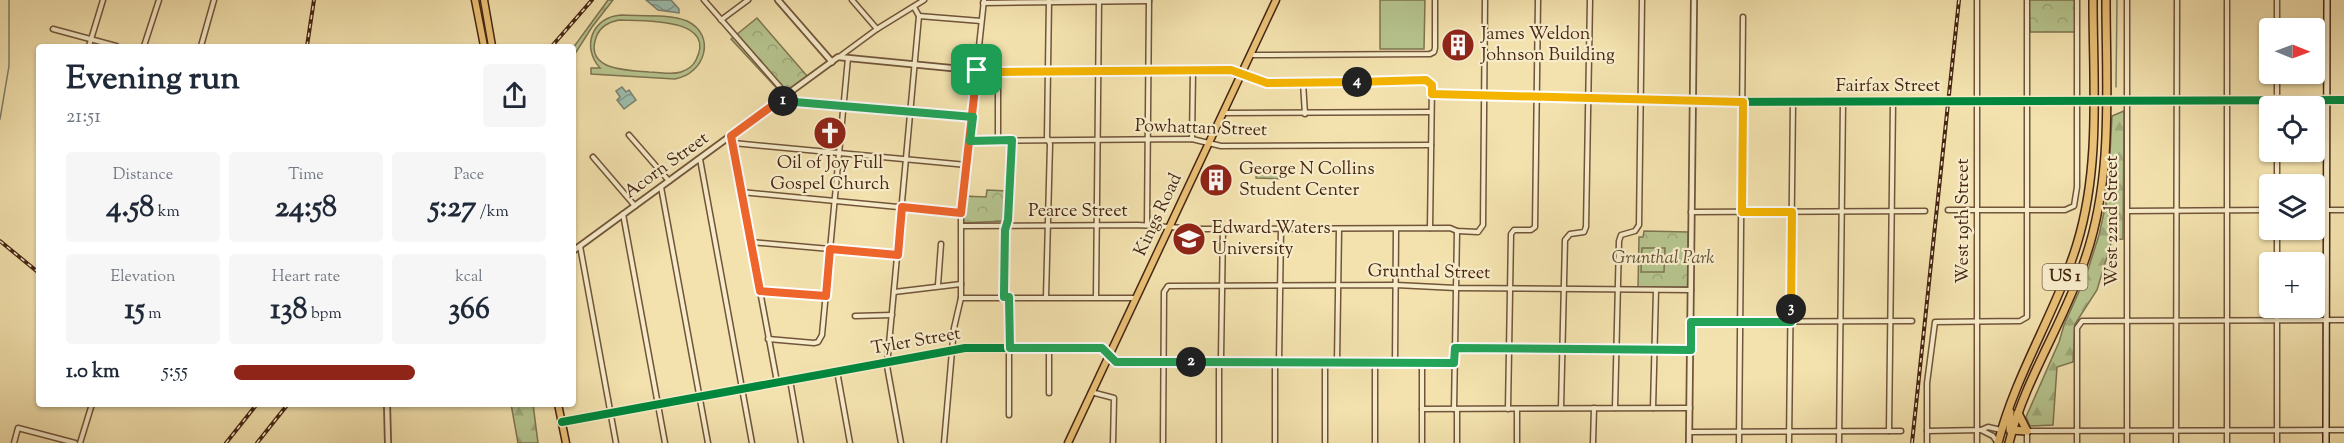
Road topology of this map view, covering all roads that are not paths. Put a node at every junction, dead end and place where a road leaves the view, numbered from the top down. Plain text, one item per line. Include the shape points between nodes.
1 (103, 0) edge
2 (159, 0) edge
3 (214, 0) edge
4 (476, 0) edge
5 (484, 0) edge
6 (704, 0) edge
7 (748, 0) edge
8 (778, 0) edge
9 (852, 0) edge
10 (924, 0) edge
11 (1276, 0) edge
12 (1435, 0) edge
13 (1485, 0) edge
14 (1538, 0) edge
15 (1590, 0) edge
16 (1642, 0) edge
17 (1694, 0) edge
18 (1977, 0) edge
19 (2027, 0) edge
20 (2077, 0) edge
21 (2094, 0) edge
22 (2106, 0) edge
23 (2127, 0) edge
24 (2177, 0) edge
25 (2227, 0) edge
26 (2277, 0) edge
27 (2327, 0) edge
28 (983, 1) edge
29 (1049, 1) edge
30 (1099, 1) edge
31 (1149, 1) edge
32 (914, 7) junction
33 (920, 16) junction
34 (1743, 17) dead end
35 (2277, 18) edge
36 (721, 20) junction
37 (981, 21) junction
38 (53, 28) dead end
39 (877, 30) junction
40 (91, 39) junction
41 (90, 44) edge
42 (109, 44) edge
43 (145, 44) edge
44 (202, 44) edge
45 (484, 44) edge
46 (492, 44) edge
47 (1251, 55) junction
48 (838, 57) junction
49 (848, 58) junction
50 (832, 62) junction
51 (915, 64) junction
52 (977, 70) junction
53 (1193, 70) junction
54 (1098, 71) junction
55 (1148, 71) junction
56 (998, 72) junction
57 (1048, 72) junction
58 (1242, 74) junction
59 (1304, 83) junction
60 (1432, 94) junction
61 (787, 95) junction
62 (1484, 95) junction
63 (1536, 97) junction
64 (1588, 99) junction
65 (780, 100) junction
66 (1640, 100) junction
67 (2177, 100) junction
68 (2226, 100) junction
69 (2259, 100) edge
70 (2326, 100) junction
71 (2344, 100) edge
72 (1977, 101) junction
73 (2027, 101) junction
74 (2077, 101) junction
75 (2093, 101) junction
76 (2106, 101) junction
77 (2127, 101) junction
78 (1693, 102) junction
79 (1743, 102) junction
80 (1793, 102) junction
81 (1843, 102) junction
82 (1893, 102) junction
83 (843, 106) junction
84 (911, 112) junction
85 (1431, 112) junction
86 (1223, 113) junction
87 (1305, 114) junction
88 (973, 117) junction
89 (629, 135) dead end
90 (731, 136) junction
91 (998, 140) junction
92 (1012, 140) junction
93 (1048, 140) junction
94 (1098, 140) junction
95 (1147, 140) junction
96 (1192, 140) junction
97 (970, 141) junction
98 (733, 143) junction
99 (1209, 144) junction
100 (1431, 145) junction
101 (839, 153) junction
102 (593, 157) dead end
103 (700, 159) junction
104 (906, 159) junction
105 (967, 165) junction
106 (669, 181) junction
107 (661, 188) junction
108 (741, 192) junction
109 (834, 201) junction
110 (635, 206) junction
111 (902, 207) junction
112 (1948, 210) dead end
113 (2177, 210) junction
114 (2227, 210) junction
115 (2259, 210) edge
116 (2326, 210) junction
117 (2344, 210) edge
118 (1892, 211) junction
119 (1924, 211) dead end
120 (1977, 211) junction
121 (2027, 211) junction
122 (2127, 211) junction
123 (1691, 212) junction
124 (1742, 212) junction
125 (1792, 212) junction
126 (1842, 212) junction
127 (961, 213) junction
128 (624, 214) junction
129 (1006, 225) junction
130 (1048, 225) junction
131 (1097, 225) junction
132 (1147, 225) junction
133 (962, 226) junction
134 (1170, 227) junction
135 (1223, 228) junction
136 (1281, 228) junction
137 (1430, 228) junction
138 (1339, 229) junction
139 (1396, 229) junction
140 (1457, 231) junction
141 (751, 242) junction
142 (941, 244) dead end
143 (580, 246) junction
144 (576, 249) edge
145 (830, 249) junction
146 (898, 255) junction
147 (961, 284) junction
148 (938, 285) junction
149 (1338, 285) junction
150 (1396, 285) junction
151 (1222, 286) junction
152 (1280, 286) junction
153 (1456, 288) junction
154 (1509, 288) junction
155 (1564, 288) junction
156 (1618, 289) junction
157 (1656, 290) junction
158 (1692, 290) junction
159 (760, 291) junction
160 (894, 292) junction
161 (826, 296) junction
162 (1007, 297) junction
163 (1046, 297) junction
164 (1096, 297) junction
165 (961, 298) junction
166 (1136, 298) junction
167 (892, 315) junction
168 (855, 316) dead end
169 (2127, 320) junction
170 (2177, 320) junction
171 (2227, 320) junction
172 (2277, 320) junction
173 (2326, 320) junction
174 (2344, 320) edge
175 (1841, 321) junction
176 (1891, 321) junction
177 (1912, 321) dead end
178 (1977, 321) junction
179 (1691, 322) junction
180 (1741, 322) junction
181 (1791, 322) junction
182 (768, 339) junction
183 (1010, 348) junction
184 (1049, 348) junction
185 (1455, 348) junction
186 (1509, 348) junction
187 (1563, 348) junction
188 (1617, 349) junction
189 (1654, 349) junction
190 (952, 350) junction
191 (1691, 350) junction
192 (1109, 355) junction
193 (888, 362) junction
194 (1163, 362) junction
195 (1220, 362) junction
196 (1277, 362) junction
197 (1324, 362) junction
198 (1337, 362) junction
199 (1375, 363) junction
200 (1395, 363) junction
201 (1422, 363) junction
202 (1454, 363) junction
203 (837, 371) junction
204 (790, 380) junction
205 (777, 382) junction
206 (742, 389) junction
207 (1092, 392) junction
208 (1049, 393) dead end
209 (2012, 395) junction
210 (700, 397) junction
211 (658, 404) junction
212 (91, 407) edge
213 (387, 407) edge
214 (559, 407) edge
215 (1562, 408) junction
216 (1594, 408) junction
217 (1615, 408) junction
218 (1653, 408) junction
219 (1690, 408) junction
220 (1422, 409) junction
221 (1455, 409) junction
222 (1508, 409) junction
223 (1517, 409) junction
224 (610, 413) junction
225 (2018, 413) junction
226 (1010, 415) dead end
227 (562, 422) junction
228 (2277, 429) junction
229 (1927, 430) junction
230 (1979, 430) junction
231 (2001, 430) junction
232 (2127, 430) junction
233 (2176, 430) junction
234 (2227, 430) junction
235 (2326, 430) junction
236 (2344, 430) edge
237 (1839, 431) junction
238 (1889, 431) junction
239 (1901, 431) dead end
240 (2027, 431) junction
241 (2077, 431) junction
242 (1689, 432) junction
243 (1740, 432) junction
244 (1790, 432) junction
245 (2012, 432) junction
246 (14, 443) edge
247 (77, 443) edge
248 (388, 443) edge
249 (566, 443) edge
250 (616, 443) edge
251 (665, 443) edge
252 (708, 443) edge
253 (752, 443) edge
254 (801, 443) edge
255 (850, 443) edge
256 (901, 443) edge
257 (944, 443) edge
258 (1068, 443) edge
259 (1113, 443) edge
260 (1163, 443) edge
261 (1219, 443) edge
262 (1275, 443) edge
263 (1325, 443) edge
264 (1375, 443) edge
265 (1422, 443) edge
266 (1457, 443) edge
267 (1517, 443) edge
268 (1593, 443) edge
269 (1689, 443) edge
270 (1740, 443) edge
271 (1789, 443) edge
272 (1839, 443) edge
273 (1927, 443) edge
274 (1977, 443) edge
275 (1998, 443) edge
276 (2004, 443) edge
277 (2009, 443) edge
278 (2027, 443) edge
279 (2077, 443) edge
280 (2127, 443) edge
281 (2176, 443) edge
282 (2226, 443) edge
283 (2277, 443) edge
284 (2326, 443) edge

1 - 40 street
2 - 43 street
3 - 44 street
4 - 45 main road
5 - 46 main road
6 - 36 street
7 - 36 street
8 - 50 street
9 - 39 street
10 - 32 street, Acorn Street
11 - 47 main road, Kings Road
12 - 47 street via 1434,52 1430,54
13 - 62 street
14 - 63 street
15 - 64 street
16 - 66 street
17 - 78 street
18 - 72 street, West 19th Street
19 - 73 street
20 - 74 street
21 - 75 highway, US 1
22 - 76 highway, US 1
23 - 77 street, West 22nd Street
24 - 67 street
25 - 68 street
26 - 35 street
27 - 70 main road
28 - 29 street
28 - 37 street
29 - 30 street
29 - 57 street
30 - 31 street
30 - 54 street
31 - 55 street
32 - 33 street
32 - 39 street, Acorn Street
33 - 37 street
33 - 51 street
34 - 79 street
36 - 61 street
37 - 52 street
38 - 40 street
39 - 48 street, Acorn Street
40 - 41 street
40 - 42 street
47 - 58 main road, Kings Road
48 - 49 street
48 - 50 street, Acorn Street
49 - 51 street
49 - 83 street
50 - 61 street, Acorn Street
51 - 52 street
51 - 84 street
52 - 56 street
52 - 88 street
53 - 55 street
53 - 58 street via 1231,70
53 - 96 street
54 - 55 street
54 - 57 street
54 - 94 street
55 - 95 street
56 - 57 street
56 - 91 street
57 - 93 street
58 - 59 street via 1267,83
58 - 86 main road, Kings Road
59 - 60 street via 1430,81
59 - 87 street
60 - 62 street, Fairfax Street
60 - 85 street
61 - 65 street, Acorn Street
62 - 63 street, Fairfax Street
62 - 140 street, Pearce Street via 1483,225 1480,230
63 - 64 street, Fairfax Street
63 - 154 street via 1535,227 1511,232
64 - 66 street, Fairfax Street
64 - 155 street via 1586,227 1584,232 1570,234 1564,240
65 - 83 street
65 - 90 street, Acorn Street
66 - 78 street, Fairfax Street
66 - 156 street via 1639,225 1619,238
67 - 68 street, Fairfax Street
67 - 77 street, Fairfax Street
67 - 113 street
68 - 69 street, Fairfax Street
68 - 114 street
70 - 71 street, Fairfax Street
70 - 116 main road
72 - 73 street, Fairfax Street
72 - 82 street, Fairfax Street
72 - 120 street, West 19th Street
73 - 74 street, Fairfax Street
73 - 121 street
74 - 75 street, Fairfax Street
74 - 121 street via 2075,203 2065,210
75 - 76 street, Fairfax Street
75 - 209 highway, US 1 via 2092,170 2077,244
76 - 77 street, Fairfax Street
76 - 225 highway, US 1 via 2104,170 2090,245
77 - 122 street, West 22nd Street
78 - 79 street, Fairfax Street
78 - 123 street
79 - 80 street, Fairfax Street
79 - 124 street
80 - 81 street, Fairfax Street
80 - 125 street
81 - 82 street, Fairfax Street
81 - 126 street
82 - 118 street
83 - 84 street
83 - 101 street
84 - 88 street
84 - 104 street
85 - 87 street
85 - 100 street
86 - 87 street
86 - 99 main road, Kings Road
88 - 97 street
89 - 106 street
90 - 98 street
90 - 103 street, Acorn Street
91 - 92 street, Powhattan Street
91 - 97 street, Powhattan Street
92 - 93 street, Powhattan Street
92 - 129 street
93 - 94 street, Powhattan Street
93 - 130 street
94 - 95 street, Powhattan Street
94 - 131 street
95 - 96 street, Powhattan Street
95 - 132 street
96 - 99 street, Powhattan Street
97 - 105 street
98 - 101 street
98 - 108 street
99 - 100 street, Powhattan Street
99 - 134 main road, Kings Road
100 - 137 street
101 - 104 street
101 - 109 street
102 - 110 street
103 - 106 street, Acorn Street
103 - 206 street
104 - 105 street
104 - 111 street
105 - 127 street
106 - 107 street, Acorn Street
107 - 110 street, Acorn Street
107 - 210 street
108 - 109 street
108 - 141 street
109 - 111 street
109 - 145 street
110 - 128 street, Acorn Street
111 - 127 street
111 - 146 street
112 - 120 street
113 - 114 street
113 - 122 street
113 - 170 street
114 - 115 street
114 - 171 street
116 - 117 street
116 - 173 main road
118 - 119 street
118 - 126 street
118 - 176 street
120 - 121 street
120 - 178 street, West 19th Street
121 - 178 street via 2026,319
122 - 169 street, West 22nd Street
123 - 124 street
123 - 158 street
124 - 125 street
124 - 180 street
125 - 126 street
125 - 181 street
126 - 175 street
127 - 133 street
128 - 143 street, Acorn Street
128 - 211 street
129 - 130 street, Pearce Street
129 - 133 street, Pearce Street
129 - 162 street
130 - 131 street, Pearce Street
130 - 163 street
131 - 132 street, Pearce Street
131 - 164 street
132 - 134 street, Pearce Street
133 - 147 street
134 - 135 street, Pearce Street
134 - 166 main road, Kings Road
135 - 136 street, Pearce Street
135 - 151 street
136 - 138 street, Pearce Street
136 - 152 street
137 - 139 street, Pearce Street
137 - 140 street, Pearce Street
138 - 139 street, Pearce Street
138 - 149 street
139 - 150 street
140 - 153 street
141 - 145 street
141 - 159 street
142 - 148 street
143 - 144 street, Acorn Street
143 - 224 street
145 - 146 street
145 - 161 street
146 - 160 street
147 - 148 street
147 - 165 street
148 - 160 street
149 - 150 street, Grunthal Street
149 - 152 street, Grunthal Street
149 - 198 street
150 - 153 street, Grunthal Street
150 - 200 street
151 - 152 street, Grunthal Street
151 - 194 street, Grunthal Street via 1166,288
151 - 195 street
152 - 196 street
153 - 154 street, Grunthal Street
153 - 185 street
154 - 155 street, Grunthal Street
154 - 186 street
155 - 156 street, Grunthal Street
155 - 187 street
156 - 157 street, Grunthal Street
156 - 188 street
157 - 158 street, Grunthal Street
157 - 189 street
158 - 179 street
159 - 161 street
159 - 182 street
160 - 167 street
161 - 182 street via 818,342
162 - 163 street
162 - 165 street
162 - 183 street
163 - 164 street
164 - 166 street
165 - 190 street
166 - 192 main road, Kings Road
167 - 168 street
167 - 193 street
169 - 170 street
169 - 232 street, West 22nd Street
169 - 241 street via 2085,320 2077,328
170 - 171 street
170 - 233 street
171 - 172 street
171 - 234 street
172 - 173 street
172 - 228 street
173 - 174 street
173 - 235 main road
175 - 176 street
175 - 181 street
175 - 237 street
176 - 177 street
176 - 238 street
178 - 229 street via 1935,322 1927,383
178 - 230 street, West 19th Street
179 - 180 street
179 - 191 street
180 - 181 street
180 - 243 street
181 - 244 street
182 - 205 street
183 - 184 street, Tyler Street
183 - 190 street, Tyler Street
183 - 226 street
184 - 192 street, Tyler Street via 1102,348
184 - 208 street
185 - 186 street
185 - 202 street
186 - 187 street
186 - 222 street
187 - 188 street
187 - 215 street
188 - 189 street
188 - 217 street
189 - 191 street
189 - 218 street
190 - 193 street, Tyler Street
190 - 257 street
191 - 219 street
192 - 194 street, Tyler Street via 1116,362
192 - 207 main road, Kings Road
193 - 203 street, Tyler Street
193 - 256 street
194 - 195 street, Tyler Street
194 - 260 street
195 - 196 street, Tyler Street
195 - 261 street
196 - 197 street, Tyler Street
196 - 262 street
197 - 198 street, Tyler Street
197 - 263 street
198 - 199 street, Tyler Street
199 - 200 street, Tyler Street
199 - 264 street
200 - 201 street, Tyler Street
201 - 202 street, Tyler Street
201 - 220 street
202 - 221 street
203 - 204 street, Tyler Street
203 - 255 street
204 - 205 street, Tyler Street
204 - 254 street
205 - 206 street, Tyler Street
206 - 210 street, Tyler Street
206 - 253 street
207 - 258 main road, Kings Road
207 - 259 street via 1114,398
209 - 231 highway, US 1
209 - 245 highway via 2008,424
210 - 211 street, Tyler Street
210 - 252 street
211 - 224 street, Tyler Street
211 - 251 street
212 - 247 street
213 - 248 street
214 - 227 main road
215 - 216 street
215 - 223 street
216 - 217 street
216 - 268 street
217 - 218 street
218 - 219 street
219 - 242 street
220 - 221 street
220 - 265 street
221 - 222 street
221 - 266 street
222 - 223 street
223 - 267 street
224 - 227 street, Tyler Street
224 - 250 street
225 - 240 highway
225 - 245 highway, US 1
227 - 249 main road
228 - 234 street
228 - 235 street
228 - 283 street
229 - 230 street
229 - 273 street
230 - 231 street
230 - 274 street, West 19th Street
230 - 275 street
231 - 275 highway, US 1
231 - 276 highway
232 - 233 street
232 - 241 street
232 - 280 street, West 22nd Street
233 - 234 street
233 - 281 street
234 - 282 street
235 - 236 street
235 - 284 main road
237 - 238 street
237 - 244 street
237 - 272 street
238 - 239 street
240 - 241 street
240 - 245 highway
240 - 278 street
241 - 279 street
242 - 243 street
242 - 269 street
243 - 244 street
243 - 270 street
244 - 271 street
245 - 277 highway, US 1
246 - 247 street via 18,428

